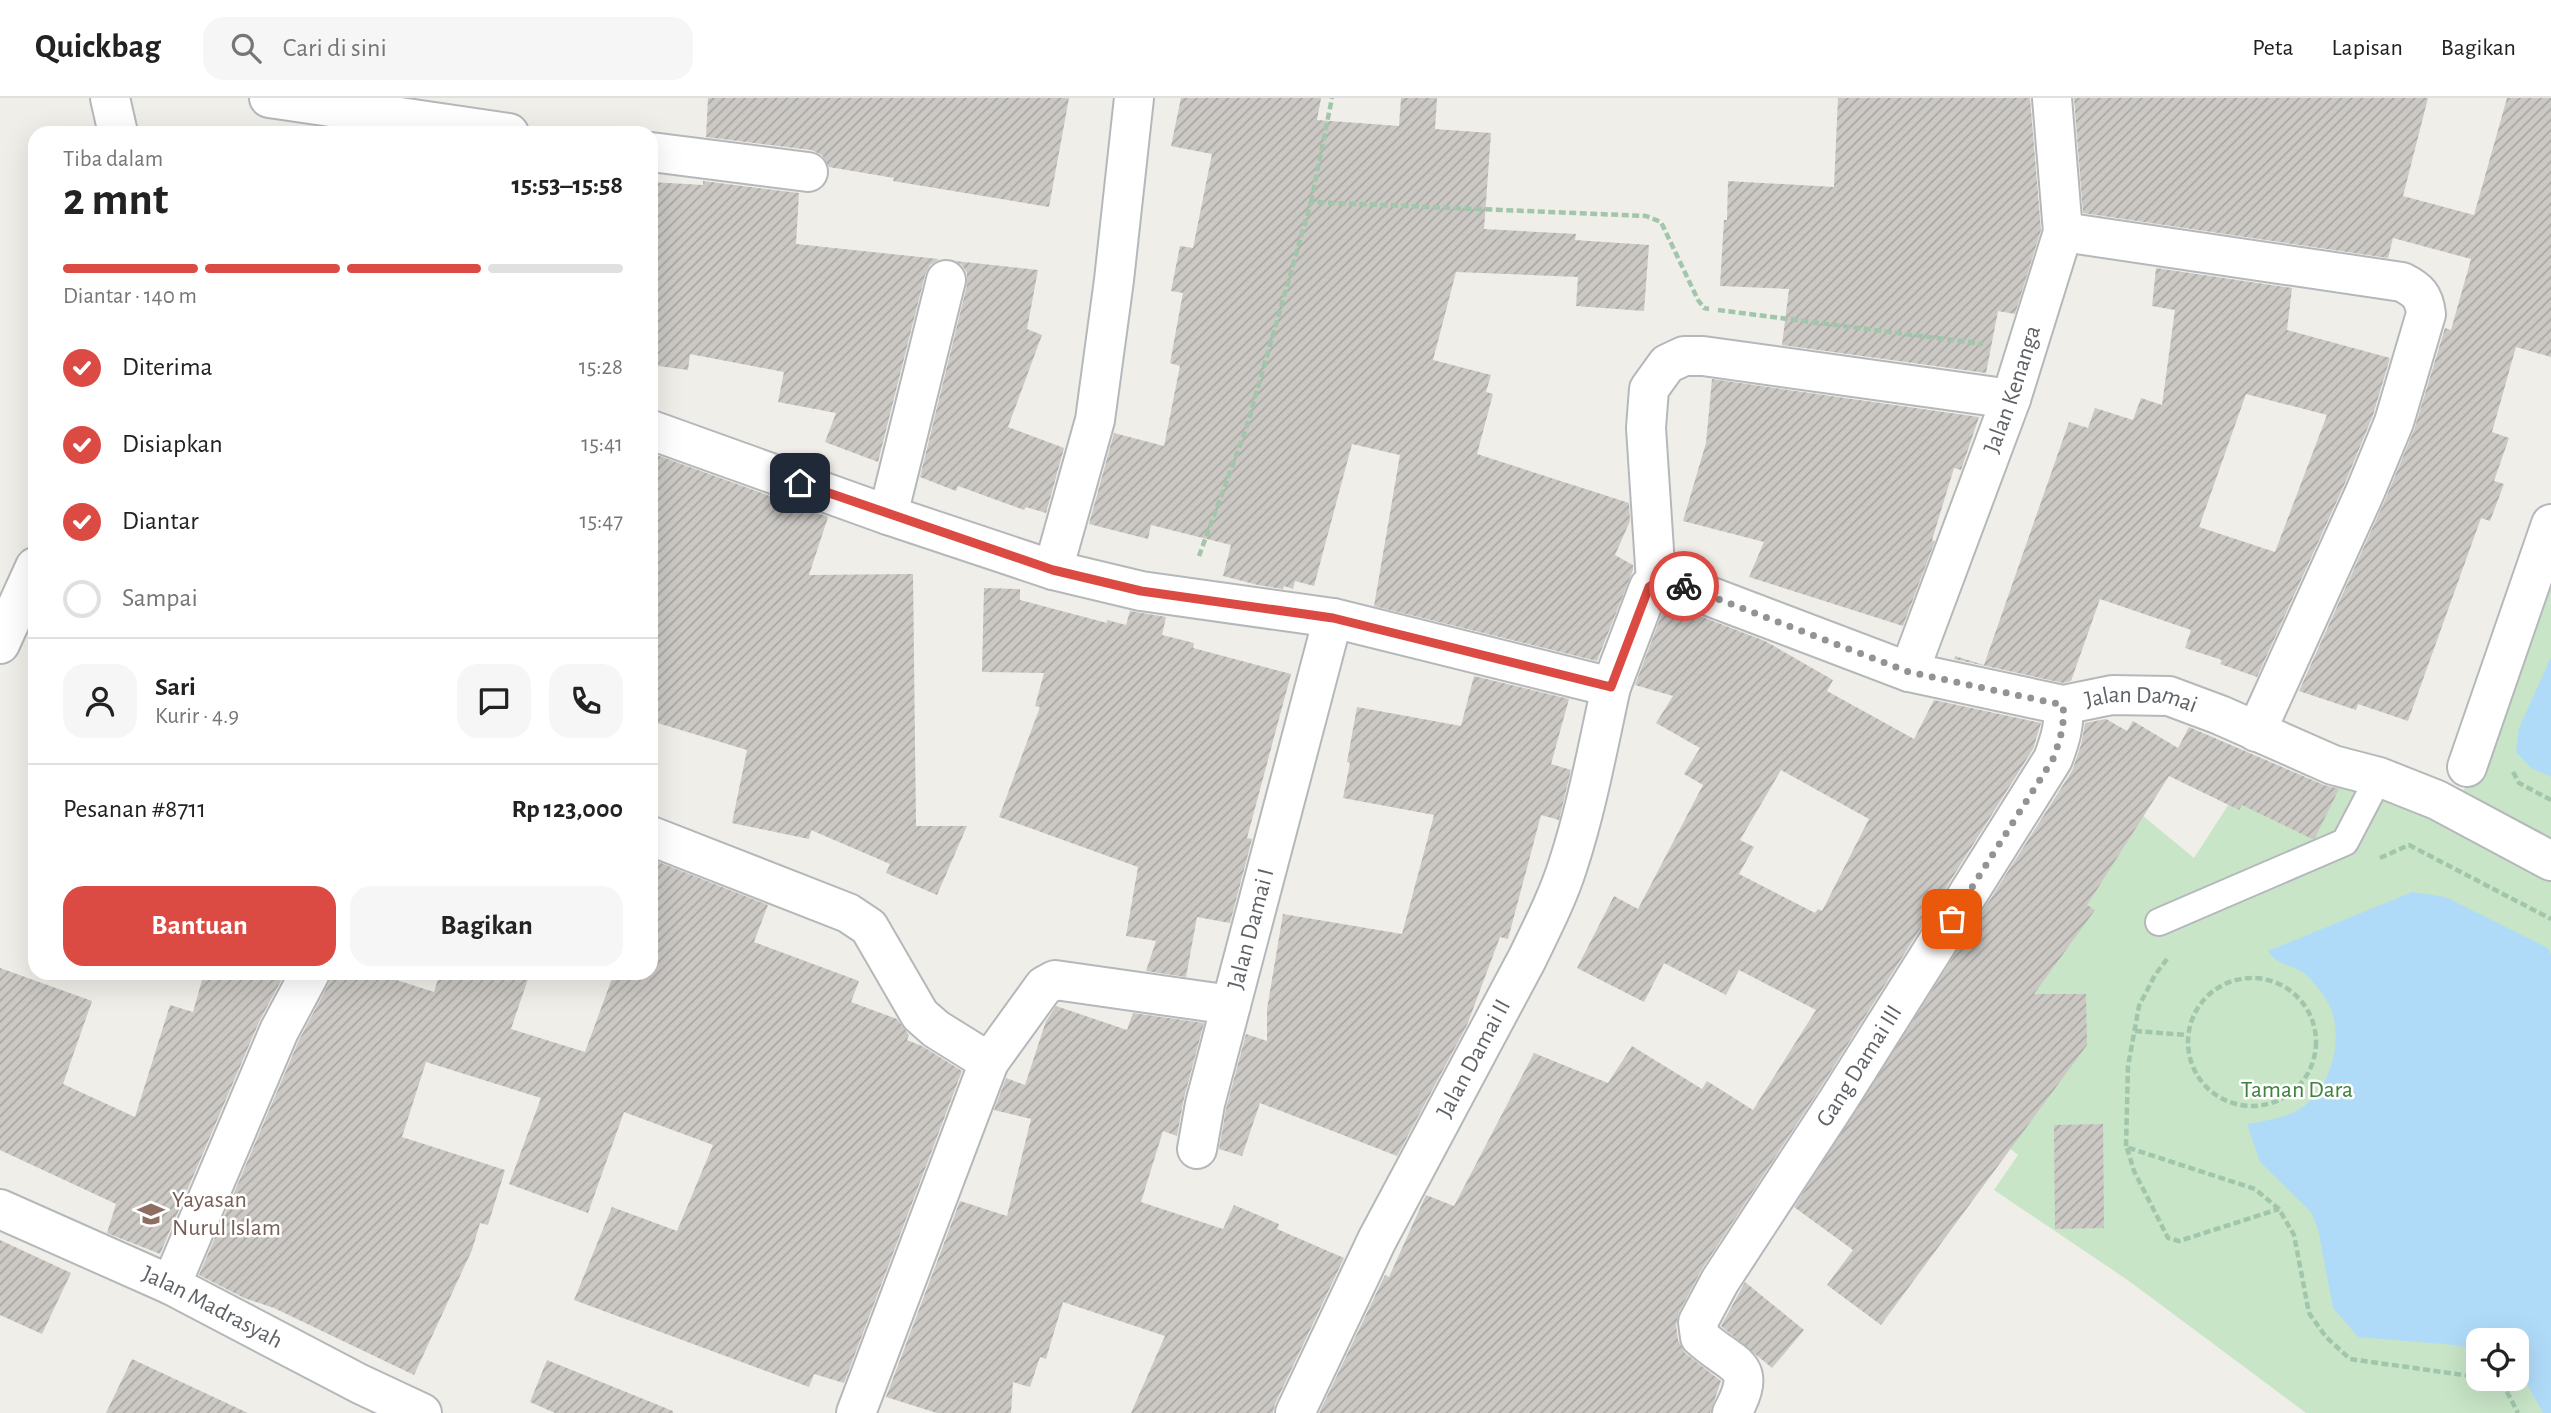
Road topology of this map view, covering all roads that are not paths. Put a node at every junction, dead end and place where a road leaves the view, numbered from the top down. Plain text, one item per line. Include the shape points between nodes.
1 (110, 98) edge
2 (269, 98) edge
3 (1134, 98) edge
4 (2052, 98) edge
5 (116, 126) edge
6 (461, 126) edge
7 (658, 153) edge
8 (808, 172) dead end
9 (2063, 232) junction
10 (946, 279) dead end
11 (2011, 399) junction
12 (658, 433) edge
13 (888, 515) junction
14 (2551, 524) edge
15 (1053, 570) junction
16 (1656, 581) junction
17 (28, 582) edge
18 (1333, 618) junction
19 (0, 643) edge
20 (1909, 672) junction
21 (1611, 687) junction
22 (2063, 705) junction
23 (2256, 732) junction
24 (2467, 767) dead end
25 (2379, 777) junction
26 (658, 839) edge
27 (2551, 861) edge
28 (2159, 922) dead end
29 (306, 980) edge
30 (1231, 1004) junction
31 (989, 1062) junction
32 (1197, 1149) dead end
33 (0, 1209) edge
34 (171, 1285) junction
35 (353, 1399) edge
36 (422, 1413) edge
37 (856, 1413) edge
38 (1295, 1413) edge
39 (1732, 1413) edge

1 - 5 street
2 - 6 street
3 - 15 street via 1096,420
4 - 9 street, Jalan Kenanga
7 - 8 street
9 - 11 street, Jalan Kenanga
9 - 23 street via 2402,282 2417,290 2425,302 2426,314 2394,422
10 - 13 street
11 - 16 street via 1703,356 1684,356 1667,364 1649,389 1646,428
11 - 20 street, Jalan Kenanga
12 - 13 street
13 - 15 street
14 - 24 street
15 - 18 street via 1141,591
16 - 20 street, Jalan Damai via 1664,579
16 - 21 street via 1649,587
17 - 19 street
18 - 21 street
18 - 30 street, Jalan Damai I
20 - 22 street, Jalan Damai
21 - 38 street, Jalan Damai II via 1579,828 1547,916 1377,1240
22 - 23 street, Jalan Damai via 2112,695 2169,696
22 - 39 street, Gang Damai III via 2065,721 2053,759 1698,1322 1700,1338 1740,1367 1746,1380
23 - 25 street, Jalan Damai via 2333,765
25 - 27 street, Jalan Damai via 2437,800
25 - 28 lane via 2346,842
26 - 31 street via 848,913 869,927 920,1015
29 - 34 street via 279,1031
30 - 31 street, Jalan Damai I via 1055,980 1048,982
30 - 32 street
31 - 37 street, Jalan Damai I
33 - 34 street, Jalan Madrasyah
34 - 35 street, Jalan Madrasyah
35 - 36 street, Jalan Madrasyah

